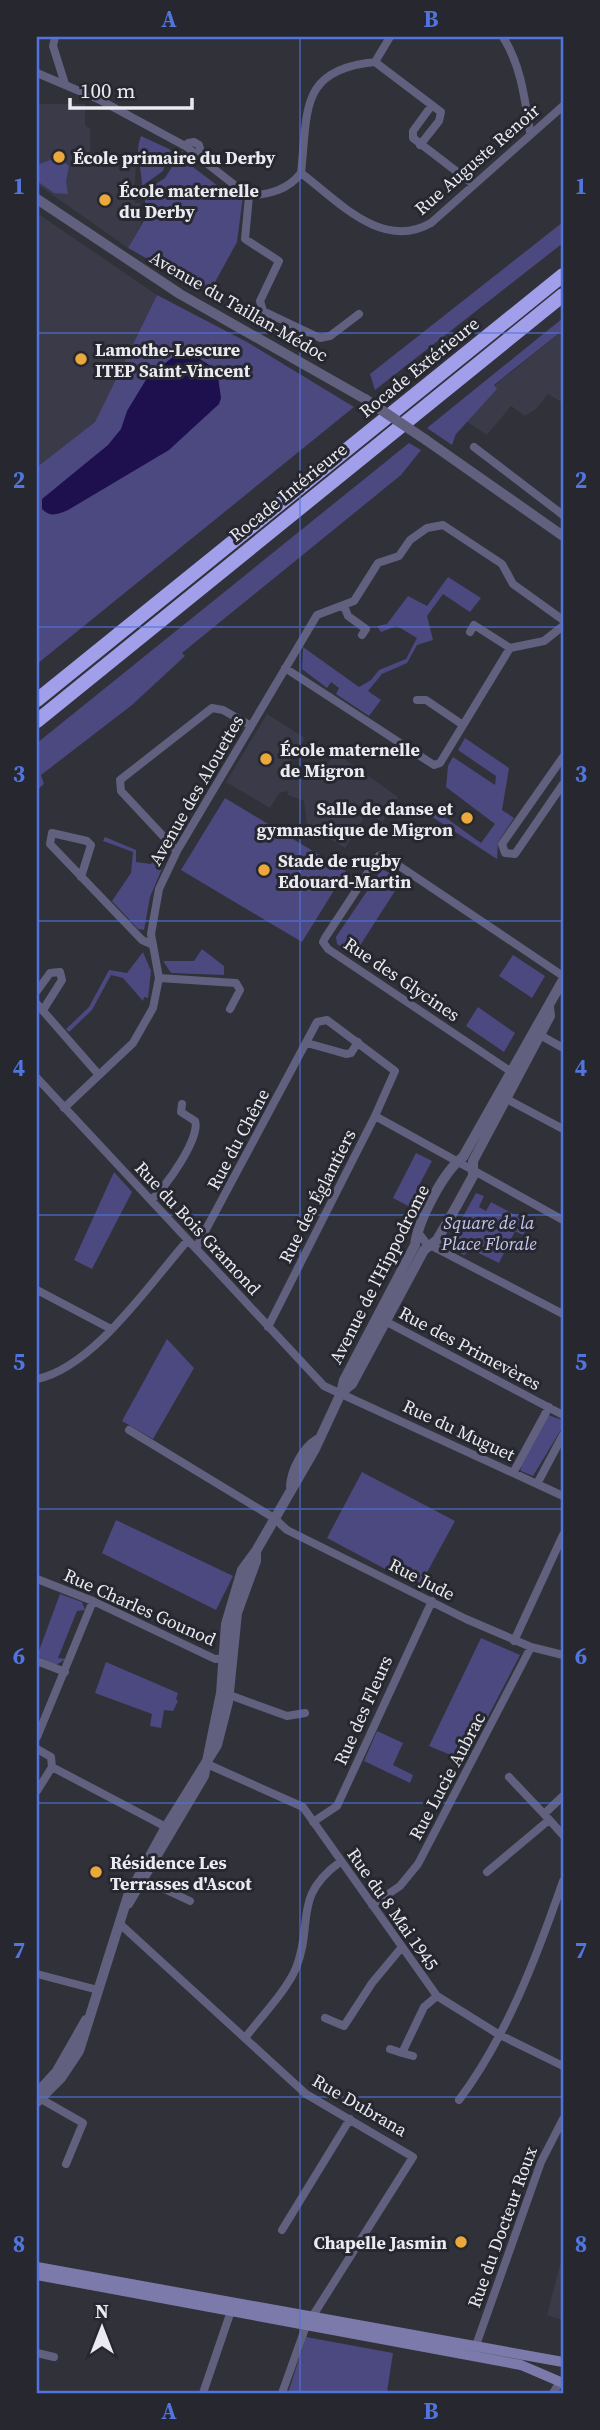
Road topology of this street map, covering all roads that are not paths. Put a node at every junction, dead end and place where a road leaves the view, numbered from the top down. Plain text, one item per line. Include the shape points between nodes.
1 (55, 37) edge
2 (390, 37) edge
3 (503, 37) edge
4 (375, 62) junction
5 (37, 73) edge
6 (65, 85) junction
7 (432, 106) junction
8 (563, 106) edge
9 (530, 132) junction
10 (420, 145) junction
11 (301, 173) junction
12 (472, 184) junction
13 (249, 196) junction
14 (37, 200) edge
15 (563, 275) edge
16 (563, 295) edge
17 (359, 314) dead end
18 (474, 447) dead end
19 (563, 514) edge
20 (563, 536) edge
21 (344, 606) junction
22 (563, 623) edge
23 (470, 632) dead end
24 (362, 635) dead end
25 (510, 648) junction
26 (285, 668) junction
27 (37, 700) edge
28 (417, 700) dead end
29 (37, 720) edge
30 (463, 725) junction
31 (251, 726) junction
32 (563, 757) edge
33 (563, 783) edge
34 (177, 851) junction
35 (81, 877) junction
36 (151, 944) junction
37 (159, 978) junction
38 (563, 978) edge
39 (37, 991) edge
40 (40, 1007) edge
41 (549, 1007) junction
42 (230, 1009) dead end
43 (540, 1035) junction
44 (358, 1042) junction
45 (307, 1043) junction
46 (563, 1048) edge
47 (510, 1071) junction
48 (99, 1074) junction
49 (37, 1078) edge
50 (501, 1097) junction
51 (182, 1104) dead end
52 (64, 1108) junction
53 (375, 1116) junction
54 (563, 1129) edge
55 (457, 1161) junction
56 (473, 1169) junction
57 (152, 1200) junction
58 (563, 1220) edge
59 (417, 1231) junction
60 (188, 1240) junction
61 (430, 1243) junction
62 (196, 1248) junction
63 (37, 1290) edge
64 (563, 1314) edge
65 (381, 1319) junction
66 (268, 1327) junction
67 (111, 1329) junction
68 (37, 1379) edge
69 (341, 1393) junction
70 (549, 1407) junction
71 (563, 1415) edge
72 (129, 1430) dead end
73 (563, 1435) edge
74 (513, 1473) junction
75 (538, 1482) junction
76 (563, 1496) edge
77 (274, 1518) junction
78 (563, 1535) edge
79 (37, 1579) edge
80 (93, 1601) junction
81 (432, 1601) junction
82 (514, 1641) junction
83 (531, 1647) junction
84 (563, 1655) edge
85 (227, 1658) junction
86 (37, 1661) edge
87 (65, 1672) junction
88 (225, 1694) junction
89 (305, 1713) dead end
90 (37, 1737) edge
91 (37, 1749) edge
92 (207, 1764) junction
93 (52, 1767) junction
94 (41, 1773) edge
95 (509, 1777) dead end
96 (37, 1791) edge
97 (563, 1796) edge
98 (547, 1817) junction
99 (313, 1822) junction
100 (166, 1827) junction
101 (563, 1835) edge
102 (340, 1862) junction
103 (486, 1872) dead end
104 (145, 1880) junction
105 (563, 1881) edge
106 (190, 1901) dead end
107 (127, 1905) junction
108 (372, 1905) junction
109 (120, 1924) junction
110 (402, 1947) junction
111 (37, 1974) edge
112 (97, 1990) junction
113 (437, 1996) junction
114 (325, 2018) dead end
115 (344, 2026) junction
116 (353, 2031) dead end
117 (498, 2034) junction
118 (245, 2038) junction
119 (390, 2049) dead end
120 (402, 2053) junction
121 (413, 2056) dead end
122 (563, 2067) edge
123 (38, 2098) edge
124 (459, 2101) dead end
125 (350, 2119) junction
126 (563, 2119) edge
127 (66, 2164) dead end
128 (282, 2230) dead end
129 (37, 2267) edge
130 (37, 2276) edge
131 (233, 2307) junction
132 (309, 2321) junction
133 (475, 2348) junction
134 (37, 2353) edge
135 (54, 2357) dead end
136 (563, 2362) edge
137 (562, 2382) edge
138 (203, 2393) edge
139 (282, 2393) edge
140 (552, 2393) edge

1 - 6 street via 53,46
2 - 4 street
3 - 9 street via 522,86
4 - 7 street
4 - 11 street via 322,79 314,88
5 - 6 street
6 - 13 street via 187,148 190,142 197,143 202,160
7 - 10 street via 412,135
7 - 10 street via 442,116
8 - 9 street, Rue Auguste Renoir
9 - 12 street, Rue Auguste Renoir
10 - 12 street
11 - 12 street, Rue Auguste Renoir via 371,224 393,233 431,223
11 - 13 street via 283,188
13 - 17 street via 245,239 279,261 260,301 263,311 320,338 330,336
14 - 20 street, Avenue du Taillan-Médoc, bridge via 180,294 365,399
15 - 27 highway, Rocade Extérieure
16 - 29 highway, Rocade Intérieure
18 - 19 street
21 - 22 street via 354,601 378,563 399,556 416,534 436,524 502,564 513,584
21 - 24 street via 348,616 366,629
21 - 26 street, Avenue des Alouettes via 317,615
22 - 25 street via 544,641
23 - 25 street via 474,625
25 - 30 street
26 - 30 street via 434,765 440,763
26 - 31 street, Avenue des Alouettes
28 - 30 street via 426,700
31 - 34 street, Avenue des Alouettes
31 - 34 street via 212,708 120,780 121,792
32 - 33 street via 502,845 505,853 515,853
34 - 36 street, Avenue des Alouettes via 159,889
35 - 35 street via 50,844 52,833 91,845
35 - 36 street
36 - 37 street, Avenue des Alouettes
37 - 42 street via 236,983 240,990
37 - 48 street, Avenue des Alouettes via 145,1027
38 - 41 street, Avenue de l'Hippodrome
38 - 47 street, Rue des Glycines via 383,855 325,938 324,946
39 - 40 street via 50,973 60,972 62,980
40 - 48 street
41 - 43 street, Avenue de l'Hippodrome via 550,1016
41 - 47 street, Avenue de l'Hippodrome
43 - 46 street
43 - 50 street, Avenue de l'Hippodrome
44 - 45 street via 346,1054
44 - 45 street, Rue du Chêne via 325,1019 317,1022
44 - 53 street, Rue des Églantiers via 395,1071
45 - 62 street, Rue du Chêne
47 - 50 street, Avenue de l'Hippodrome
48 - 52 street, Avenue des Alouettes
49 - 52 street, Rue du Bois Gramond
50 - 54 street
50 - 55 street, Avenue de l'Hippodrome
50 - 56 street, Avenue de l'Hippodrome
51 - 57 street via 181,1112 195,1121 196,1133
52 - 57 street, Rue du Bois Gramond
53 - 55 street
53 - 66 street, Rue des Églantiers
55 - 56 street
55 - 59 street, Avenue de l'Hippodrome
56 - 58 street
56 - 61 street, Avenue de l'Hippodrome via 437,1240
57 - 60 street, Rue du Bois Gramond
59 - 61 street
59 - 65 street, Avenue de l'Hippodrome
60 - 62 street, Rue du Bois Gramond
60 - 67 street
61 - 64 street
61 - 65 street, Avenue de l'Hippodrome
62 - 66 street, Rue du Bois Gramond
63 - 67 street
65 - 69 street, Avenue de l'Hippodrome via 352,1384
65 - 70 street, Rue des Primevères
66 - 69 street, Rue du Bois Gramond via 324,1387
67 - 68 street via 96,1347 68,1366
69 - 74 street, Rue du Muguet
69 - 77 street, Avenue de l'Hippodrome via 317,1440 308,1446
70 - 71 street, Rue des Primevères
70 - 74 street, Rue des Primevères
72 - 77 street, Rue Jude
73 - 75 street
74 - 75 street, Rue du Muguet
75 - 76 street, Rue du Muguet
77 - 81 street, Rue Jude via 286,1530
77 - 85 street, Avenue de l'Hippodrome via 248,1559 233,1595
78 - 82 street
79 - 80 street, Rue Charles Gounod
80 - 85 street, Rue Charles Gounod via 215,1658
80 - 87 street
81 - 82 street, Rue Jude
81 - 99 street, Rue des Fleurs via 337,1806
82 - 83 street, Rue Jude
83 - 84 street, Rue Jude
83 - 108 street, Rue Lucie Aubrac via 418,1864 400,1886
85 - 88 street
86 - 87 street
87 - 90 street
88 - 89 street via 287,1716
88 - 92 street
91 - 93 street via 51,1757
92 - 99 street, Rue du 8 Mai 1945 via 295,1802
92 - 100 street
92 - 104 street
93 - 94 street
93 - 100 street
94 - 96 street
95 - 98 street
97 - 98 street
98 - 101 street
98 - 103 street
99 - 102 street, Rue du 8 Mai 1945
100 - 107 street
102 - 108 street, Rue du 8 Mai 1945
102 - 118 street via 320,1876 305,1910 296,1970
104 - 106 street
104 - 107 street
105 - 117 street via 527,1979
107 - 109 street
108 - 110 street, Rue du 8 Mai 1945
109 - 112 street
109 - 118 street, Rue Dubrana
110 - 113 street, Rue du 8 Mai 1945
110 - 115 street
111 - 112 street
112 - 123 street via 89,2014
113 - 117 street, Rue du 8 Mai 1945
113 - 120 street via 424,2007
114 - 115 street
115 - 116 street
117 - 122 street, Rue du 8 Mai 1945
117 - 124 street
118 - 125 street, Rue Dubrana via 306,2094
119 - 120 street
120 - 121 street
123 - 127 street via 83,2123
125 - 128 street
125 - 132 street, Rue Dubrana via 413,2157
126 - 133 street, Rue du Docteur Roux via 541,2162
129 - 131 main road
130 - 131 main road
131 - 132 main road
131 - 138 street
132 - 133 main road
132 - 137 main road via 521,2365
132 - 139 street
133 - 136 main road
134 - 135 street
137 - 140 street

